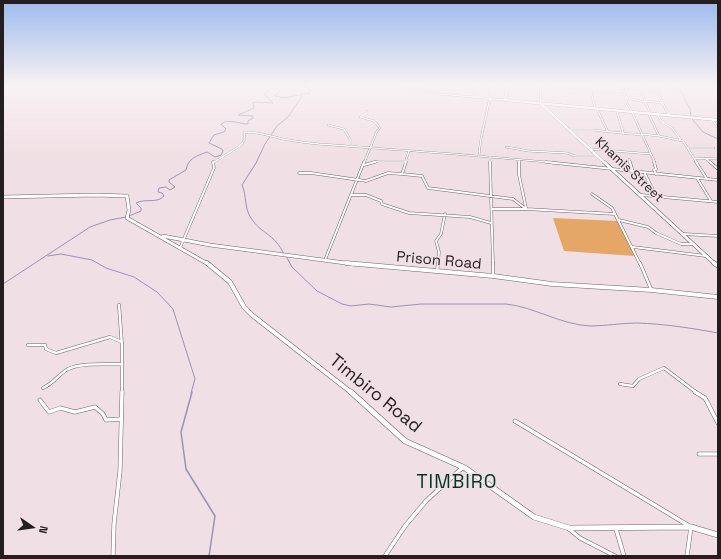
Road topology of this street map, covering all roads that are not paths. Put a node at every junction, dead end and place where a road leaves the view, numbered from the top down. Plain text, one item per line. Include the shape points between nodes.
1 (487, 110) edge
2 (548, 110) edge
3 (597, 110) edge
4 (604, 110) edge
5 (648, 110) edge
6 (667, 110) edge
7 (367, 111) dead end
8 (617, 112) junction
9 (632, 112) junction
10 (649, 113) junction
11 (657, 114) junction
12 (670, 115) junction
13 (712, 119) junction
14 (718, 120) edge
15 (328, 125) dead end
16 (718, 128) edge
17 (571, 130) junction
18 (608, 132) junction
19 (623, 132) junction
20 (641, 134) junction
21 (659, 136) junction
22 (682, 140) junction
23 (351, 146) junction
24 (370, 147) junction
25 (506, 147) dead end
26 (688, 148) junction
27 (714, 148) dead end
28 (592, 149) junction
29 (409, 151) junction
30 (651, 154) junction
31 (479, 155) junction
32 (600, 156) junction
33 (490, 158) junction
34 (695, 158) junction
35 (705, 158) junction
36 (629, 159) dead end
37 (718, 159) edge
38 (519, 160) junction
39 (406, 161) junction
40 (364, 164) junction
41 (718, 169) edge
42 (614, 170) junction
43 (633, 172) junction
44 (299, 173) dead end
45 (645, 173) junction
46 (402, 174) junction
47 (656, 174) junction
48 (697, 178) junction
49 (707, 179) junction
50 (718, 180) edge
51 (357, 181) junction
52 (592, 194) dead end
53 (352, 195) junction
54 (490, 196) junction
55 (641, 196) junction
56 (3, 197) edge
57 (659, 197) junction
58 (711, 201) junction
59 (718, 202) edge
60 (492, 209) junction
61 (526, 209) junction
62 (445, 214) junction
63 (615, 214) junction
64 (619, 220) junction
65 (491, 223) junction
66 (684, 234) junction
67 (159, 236) junction
68 (718, 236) edge
69 (183, 240) junction
70 (695, 244) junction
71 (633, 247) junction
72 (180, 248) junction
73 (707, 256) junction
74 (325, 260) junction
75 (718, 266) edge
76 (437, 272) junction
77 (493, 276) junction
78 (651, 290) junction
79 (718, 297) edge
80 (119, 305) dead end
81 (123, 342) junction
82 (28, 345) dead end
83 (122, 364) junction
84 (620, 384) dead end
85 (43, 388) dead end
86 (40, 400) dead end
87 (121, 420) junction
88 (515, 422) dead end
89 (718, 423) edge
90 (699, 454) dead end
91 (718, 454) edge
92 (462, 468) junction
93 (691, 527) junction
94 (569, 528) junction
95 (616, 529) junction
96 (718, 535) edge
97 (113, 556) edge
98 (385, 556) edge
99 (614, 556) edge
100 (624, 556) edge
101 (688, 556) edge

1 - 31 street via 480,137
2 - 17 street, Khamis Street
3 - 18 street
4 - 8 street
5 - 10 street
6 - 12 street
7 - 24 street via 360,117 374,120 380,128 376,131
8 - 9 street
8 - 19 street
9 - 10 street
9 - 20 street
10 - 11 street
10 - 21 street
11 - 12 street
11 - 22 street
12 - 13 street
13 - 14 street
13 - 16 street
15 - 23 street via 344,129 352,141
17 - 18 street
17 - 28 street, Khamis Street
18 - 19 street
19 - 20 street
20 - 21 street
20 - 30 street
21 - 22 street
22 - 26 street
23 - 24 street
23 - 69 street via 289,140 259,132 244,132 245,139 241,145 212,162 214,168
24 - 29 street
24 - 40 street
25 - 32 street via 575,156
26 - 27 street
26 - 34 street
28 - 30 street
28 - 32 street, Khamis Street
29 - 31 street
29 - 39 street
30 - 47 street
31 - 33 street
32 - 42 street, Khamis Street
33 - 38 street
33 - 54 street
34 - 35 street
34 - 49 street
35 - 37 street
35 - 41 street
36 - 43 street
38 - 42 street
38 - 61 street via 519,176
39 - 40 street
39 - 46 street
40 - 51 street
42 - 43 street
42 - 55 street, Khamis Street
43 - 45 street
44 - 51 street
45 - 47 street
45 - 57 street
46 - 51 street via 388,173 372,180
46 - 54 street via 422,176 428,188
47 - 48 street
48 - 49 street
48 - 58 street
49 - 50 street
51 - 53 street
52 - 63 street via 610,206
53 - 62 street via 366,195 401,211
53 - 74 street
54 - 60 street
54 - 61 street via 513,199
55 - 57 street
55 - 66 street, Khamis Street
56 - 67 street, Timbiro Road via 127,196 126,218
57 - 58 street
58 - 59 street
60 - 61 street
60 - 65 street
61 - 63 street
62 - 65 street
62 - 76 street via 441,234 436,241 439,252
63 - 64 street
64 - 70 street via 648,227 681,244
64 - 71 street
65 - 77 street
66 - 68 street
66 - 70 street, Khamis Street
67 - 69 street, Prison Road
67 - 72 street, Timbiro Road
69 - 72 street
69 - 74 street, Prison Road
70 - 73 street, Khamis Street
71 - 73 street
71 - 78 street
72 - 92 street, Timbiro Road via 204,260 225,277 252,315 360,399 406,441
73 - 75 street, Khamis Street
74 - 76 street, Prison Road
76 - 77 street, Prison Road
77 - 78 street, Prison Road via 552,284
78 - 79 street, Prison Road
80 - 81 street
81 - 82 street via 110,337 56,353 46,349 46,345
81 - 83 street
83 - 85 street via 77,366 67,370 52,384
83 - 87 street
84 - 89 street via 633,386 639,379 664,368 705,398
86 - 87 street via 49,412 60,408 73,414 95,407 106,420
87 - 97 street via 120,472 112,542
88 - 93 street
90 - 91 street
92 - 94 street, Timbiro Road via 534,517
92 - 98 street via 426,501
93 - 95 street, Timbiro Road
93 - 96 street, Timbiro Road
93 - 101 street
94 - 95 street, Timbiro Road
94 - 99 street via 580,538
95 - 100 street

